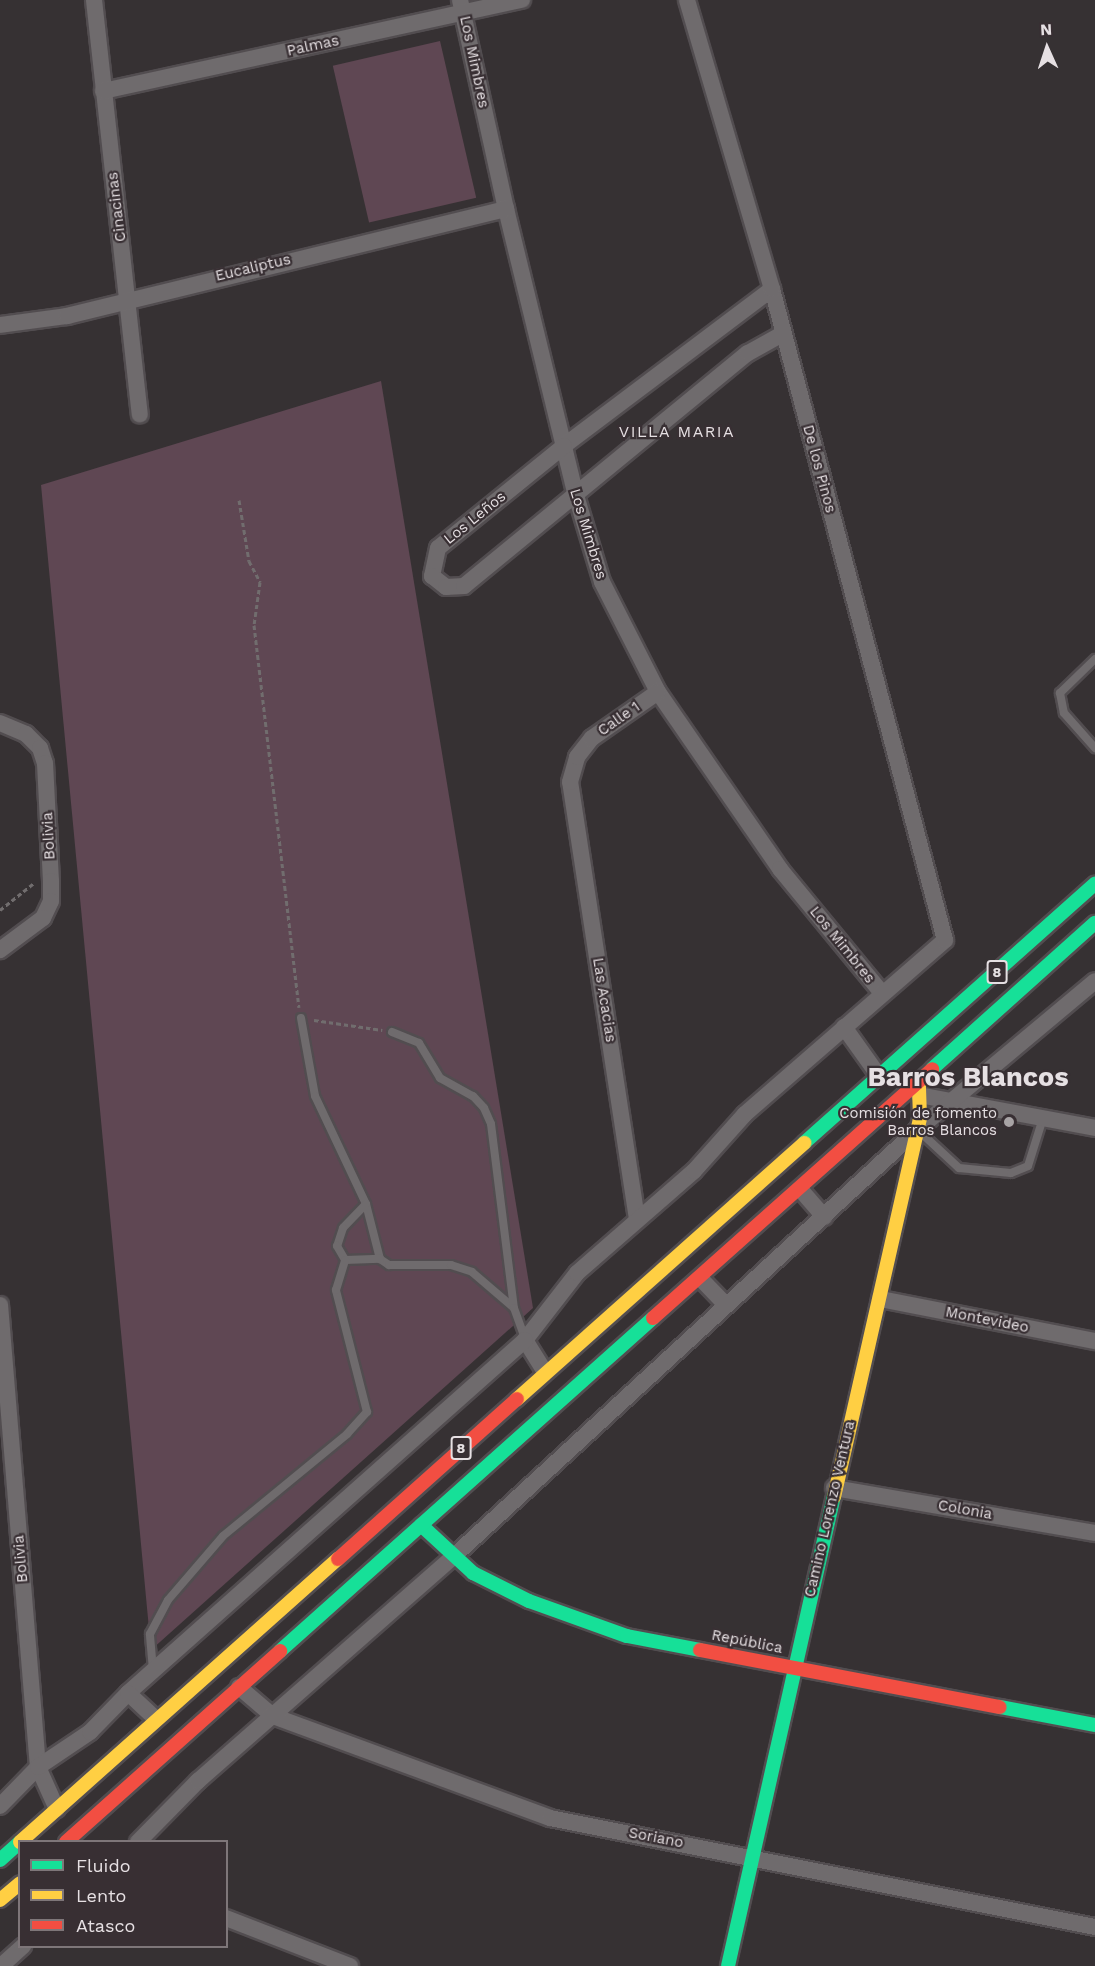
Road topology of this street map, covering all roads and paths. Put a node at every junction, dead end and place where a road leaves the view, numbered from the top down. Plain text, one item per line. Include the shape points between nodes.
1 (94, 0) edge
2 (522, 0) edge
3 (687, 0) edge
4 (462, 7) edge
5 (104, 91) junction
6 (506, 209) junction
7 (772, 289) junction
8 (127, 298) junction
9 (0, 325) edge
10 (782, 334) junction
11 (140, 414) dead end
12 (564, 446) junction
13 (575, 492) junction
14 (239, 500) dead end
15 (1095, 659) edge
16 (658, 692) junction
17 (0, 723) edge
18 (1095, 748) edge
19 (570, 782) joint
20 (51, 872) junction
21 (1095, 884) edge
22 (0, 910) edge
23 (1095, 923) edge
24 (0, 950) edge
25 (1095, 981) edge
26 (882, 993) junction
27 (301, 1018) junction
28 (844, 1027) junction
29 (392, 1032) joint
30 (902, 1055) junction
31 (879, 1076) junction
32 (919, 1088) junction
33 (953, 1101) junction
34 (1043, 1118) junction
35 (1095, 1128) edge
36 (917, 1130) junction
37 (800, 1189) junction
38 (366, 1204) junction
39 (824, 1217) junction
40 (637, 1219) junction
41 (380, 1259) junction
42 (345, 1260) junction
43 (700, 1278) junction
44 (880, 1299) junction
45 (0, 1305) edge
46 (726, 1305) junction
47 (514, 1308) junction
48 (525, 1340) junction
49 (1095, 1341) edge
50 (545, 1372) junction
51 (5, 1418) edge
52 (834, 1488) junction
53 (421, 1525) junction
54 (1095, 1533) edge
55 (453, 1557) junction
56 (794, 1668) junction
57 (153, 1671) junction
58 (239, 1687) junction
59 (128, 1693) junction
60 (273, 1716) junction
61 (156, 1719) junction
62 (1095, 1725) edge
63 (39, 1767) junction
64 (0, 1806) edge
65 (57, 1809) junction
66 (22, 1840) edge
67 (68, 1840) edge
68 (140, 1840) edge
69 (18, 1844) edge
70 (751, 1856) junction
71 (0, 1860) edge
72 (18, 1885) edge
73 (0, 1900) edge
74 (228, 1919) edge
75 (1095, 1927) edge
76 (22, 1948) edge
77 (1, 1966) edge
78 (350, 1966) edge
79 (728, 1966) edge

1 - 5 street, Cinacinas
2 - 4 street, Palmas
3 - 7 street, De los Pinos
4 - 5 street, Palmas
4 - 6 street, Los Mimbres
5 - 8 street, Cinacinas
6 - 8 street, Eucaliptus
6 - 12 street, Los Mimbres
7 - 10 street, De los Pinos
7 - 12 street, Los Leños
8 - 9 street, Eucaliptus via 40,321
8 - 11 street, Cinacinas
10 - 13 street, Los Leños via 748,353
10 - 26 street, De los Pinos via 945,940
12 - 13 street, Los Mimbres
12 - 13 street, Los Leños via 438,548 432,576 446,587 464,586
13 - 16 street, Los Mimbres via 602,582
14 - 27 path via 249,561 260,582 255,625
15 - 18 lane via 1060,693 1065,713
16 - 19 street, Calle 1 via 592,738 577,757
16 - 26 street, Los Mimbres via 780,869
17 - 20 street, Bolivia via 26,734 40,748 45,763
19 - 40 street, Las Acacias
20 - 22 path
20 - 24 street, Bolivia via 51,901 43,918
21 - 30 main road, 8
23 - 32 main road, 8
25 - 33 street
26 - 28 street
27 - 29 path
27 - 38 lane via 315,1096
28 - 31 street
28 - 40 street via 745,1114 694,1171
29 - 47 lane via 419,1043 440,1078 473,1096 484,1108 491,1124
30 - 31 main road, 8
30 - 32 street
31 - 50 main road, 8
32 - 33 street
32 - 36 main road, Camino Lorenzo Ventura
32 - 37 main road, 8
33 - 34 street
33 - 36 street
34 - 35 street
34 - 36 lane via 1028,1166 1011,1173 959,1168
36 - 39 street
36 - 44 main road, Camino Lorenzo Ventura
37 - 39 street
37 - 43 main road, 8
38 - 41 lane
38 - 42 lane via 343,1228 337,1246
39 - 46 street
40 - 48 street via 577,1273
41 - 42 lane
41 - 47 lane via 389,1265 451,1265 472,1272
42 - 57 lane via 336,1290 367,1412 347,1434 223,1536 168,1600 150,1634
43 - 46 street
43 - 53 main road, 8
44 - 49 street, Montevideo
44 - 52 main road, Camino Lorenzo Ventura
45 - 51 street, Bolivia
46 - 55 street
47 - 48 lane
48 - 50 street
48 - 57 street
50 - 61 main road, 8
51 - 63 street, Bolivia
52 - 54 street, Colonia
52 - 56 main road, Camino Lorenzo Ventura
53 - 55 main road, República
53 - 58 main road, 8
55 - 56 main road, República via 473,1574 529,1601 627,1636
55 - 60 street
56 - 62 main road, República
56 - 70 main road, Camino Lorenzo Ventura
57 - 59 street
58 - 60 street, Soriano
58 - 67 main road, 8
59 - 61 street
59 - 63 street via 90,1732
60 - 68 street via 198,1781
60 - 70 street, Soriano via 550,1818
61 - 65 main road, 8
63 - 64 street
63 - 65 street, Bolivia
65 - 66 main road, 8
69 - 71 main road, 8
70 - 75 street, Soriano
70 - 79 main road, Camino Lorenzo Ventura
72 - 73 main road
74 - 78 street
76 - 77 street

